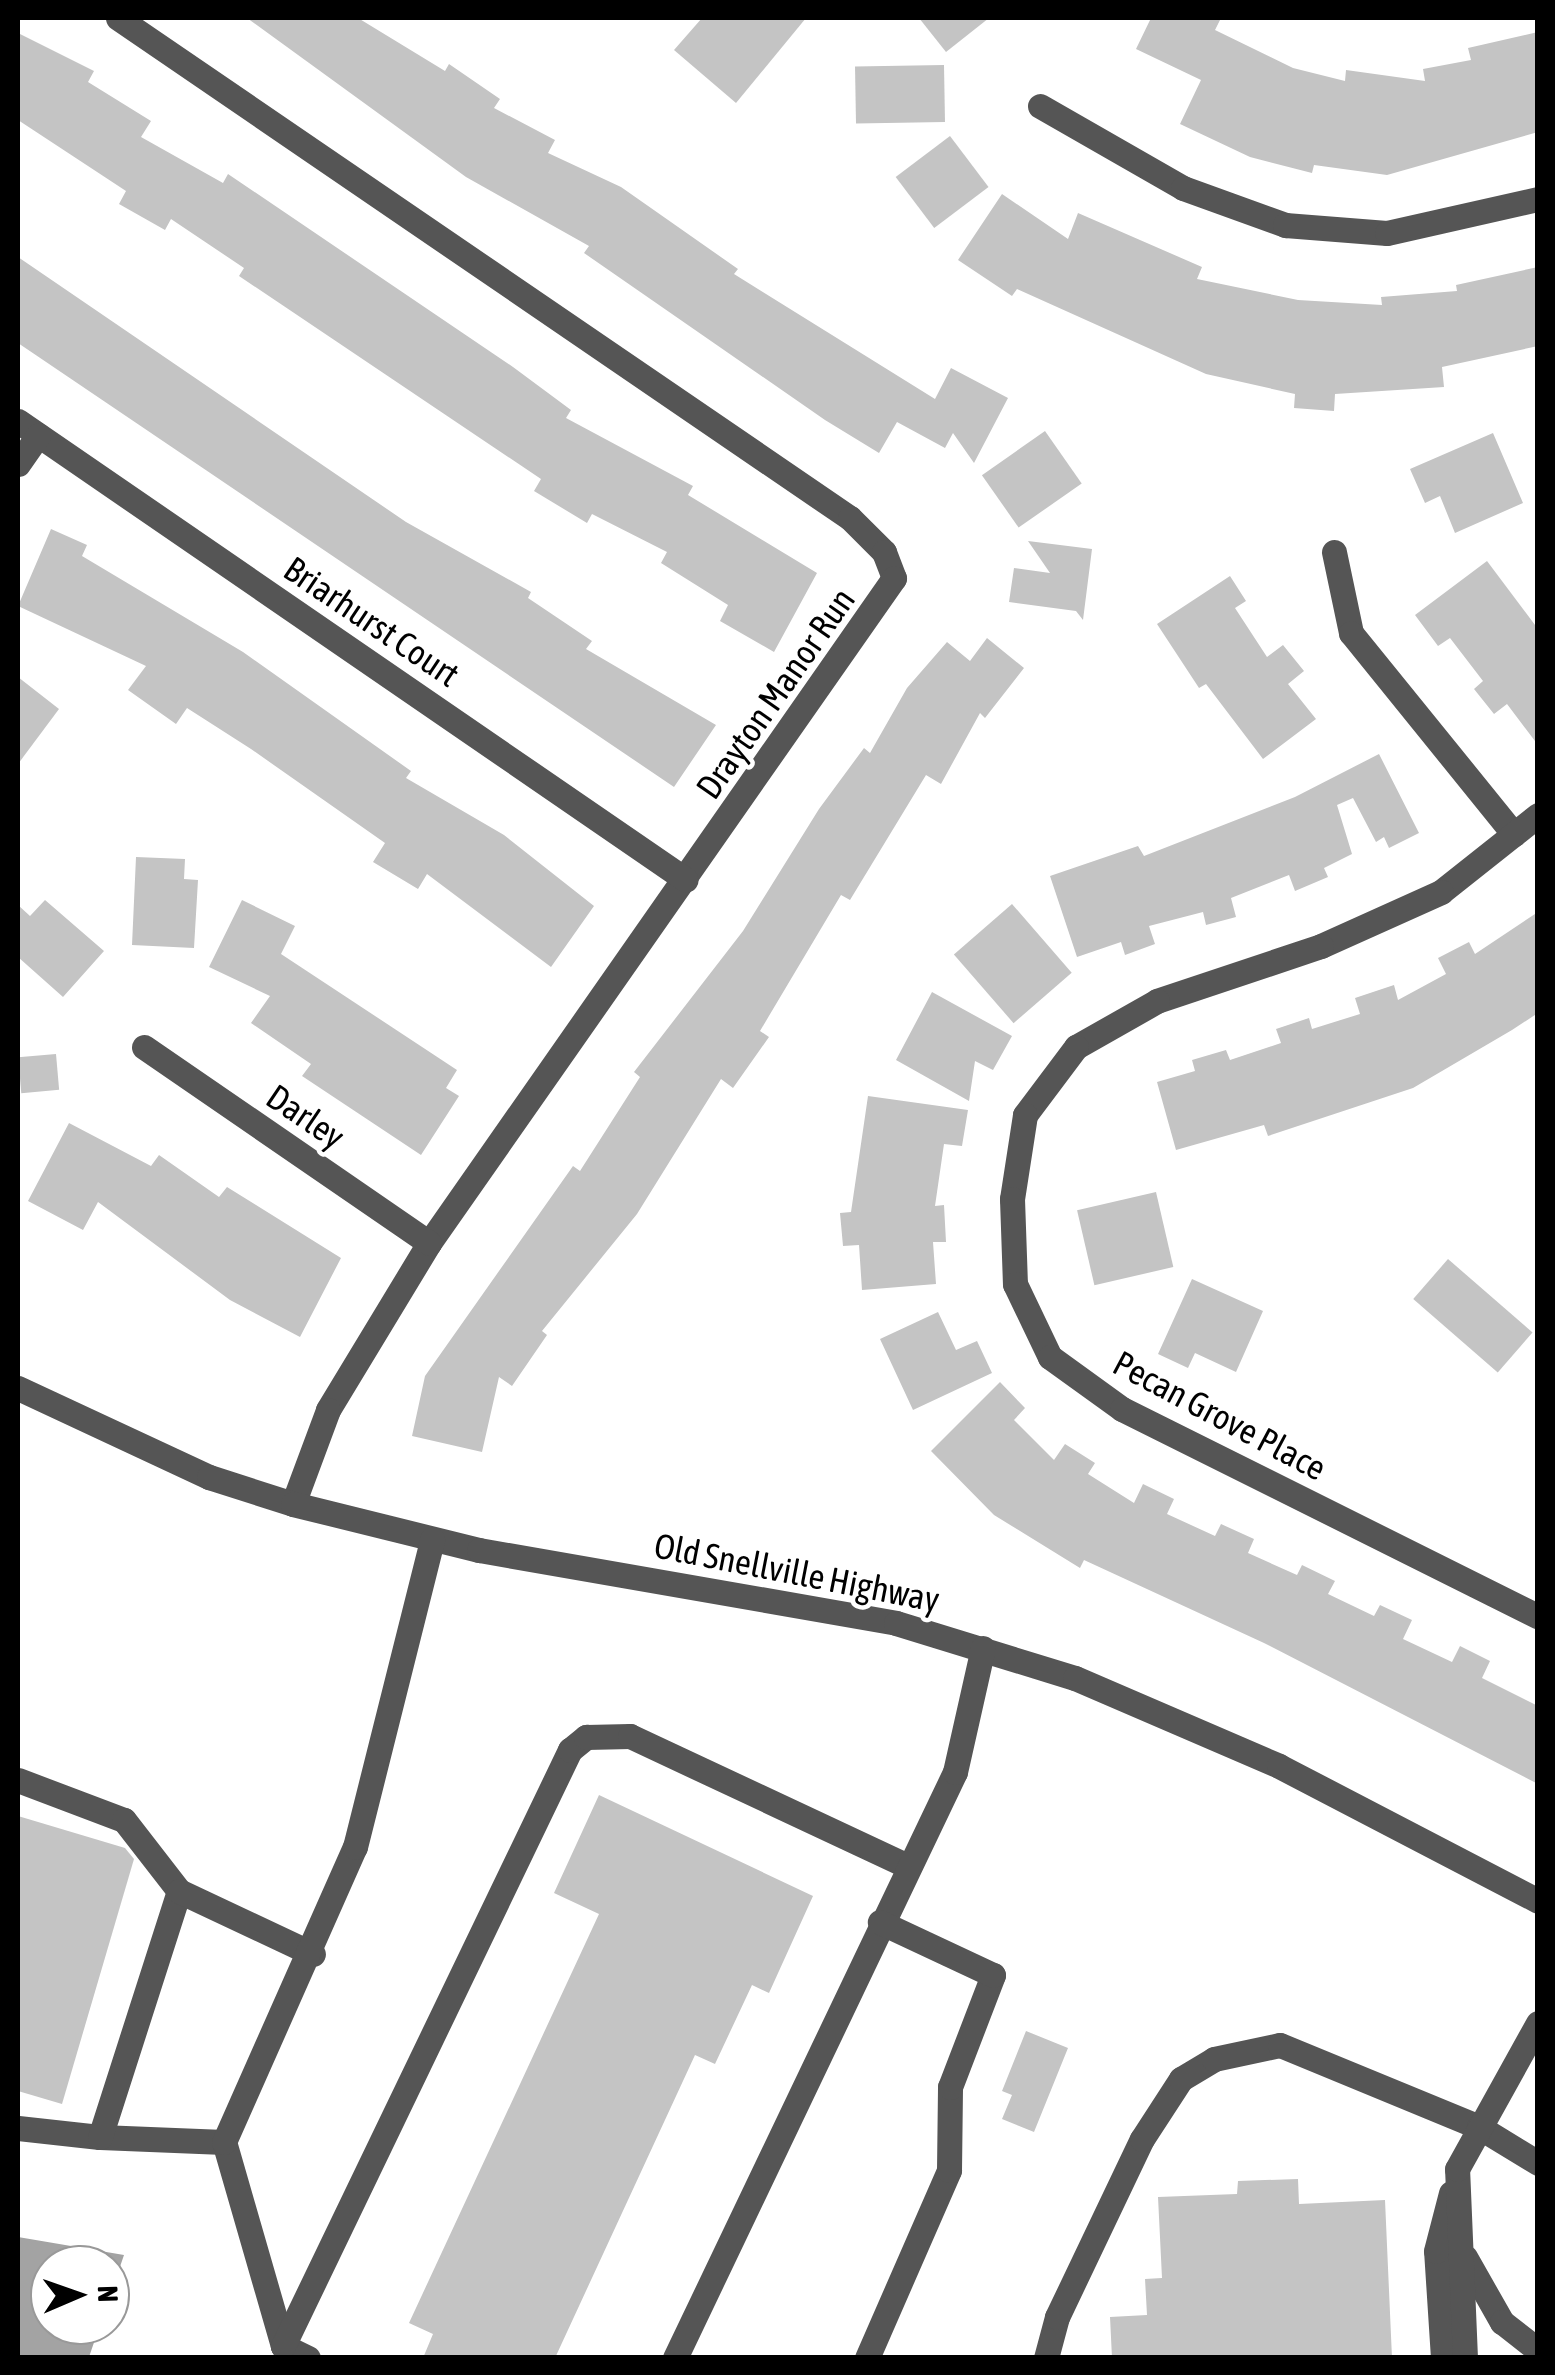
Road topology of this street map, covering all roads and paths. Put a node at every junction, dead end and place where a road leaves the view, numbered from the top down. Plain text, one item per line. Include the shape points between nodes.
1 (118, 18) edge
2 (1040, 106) dead end
3 (1538, 198) edge
4 (28, 428) edge
5 (18, 464) edge
6 (1334, 552) dead end
7 (1538, 815) edge
8 (1514, 834) junction
9 (686, 880) junction
10 (144, 1047) dead end
11 (429, 1243) junction
12 (18, 1388) edge
13 (292, 1504) junction
14 (432, 1540) junction
15 (1538, 1616) edge
16 (983, 1648) junction
17 (18, 1780) edge
18 (906, 1866) junction
19 (180, 1891) junction
20 (1538, 1901) edge
21 (880, 1922) junction
22 (313, 1954) junction
23 (1538, 2023) edge
24 (1479, 2127) junction
25 (18, 2128) edge
26 (100, 2136) junction
27 (224, 2142) junction
28 (1538, 2163) edge
29 (1457, 2169) junction
30 (1462, 2253) junction
31 (283, 2346) junction
32 (1538, 2350) edge
33 (308, 2358) edge
34 (675, 2358) edge
35 (867, 2358) edge
36 (1046, 2358) edge
37 (1443, 2358) edge
38 (1464, 2358) edge

1 - 9 street, Drayton Manor Run via 850,518 884,552 894,578 876,612
2 - 3 street via 1182,188 1285,226 1386,234
4 - 5 street
4 - 9 street, Briarhurst Court
6 - 8 street via 1351,633
7 - 8 street, Pecan Grove Place
8 - 15 street, Pecan Grove Place via 1441,892 1321,946 1158,1001 1076,1047 1025,1115 1013,1233 1015,1284 1050,1357 1122,1410
9 - 11 street, Drayton Manor Run
10 - 11 street, Darley
11 - 13 street, Drayton Manor Run via 328,1410
12 - 13 street, Old Snellville Highway via 210,1477
13 - 14 street, Old Snellville Highway
14 - 16 street, Old Snellville Highway via 896,1623
14 - 22 street via 356,1847
16 - 18 street via 955,1772
16 - 20 street, Old Snellville Highway via 1074,1678 1279,1766
17 - 19 street via 124,1820
18 - 21 street
18 - 31 street via 630,1736 586,1737 560,1762
19 - 22 street
19 - 26 street
21 - 34 street
21 - 35 street via 993,1975 950,2087 948,2170
22 - 27 street
23 - 24 street
24 - 28 street
24 - 29 street
24 - 36 street via 1280,2045 1214,2059 1181,2078 1142,2139 1056,2316
25 - 26 street
26 - 27 street
27 - 31 street
29 - 30 street
29 - 37 street via 1436,2251
30 - 32 street via 1502,2322
30 - 38 street
31 - 33 street

